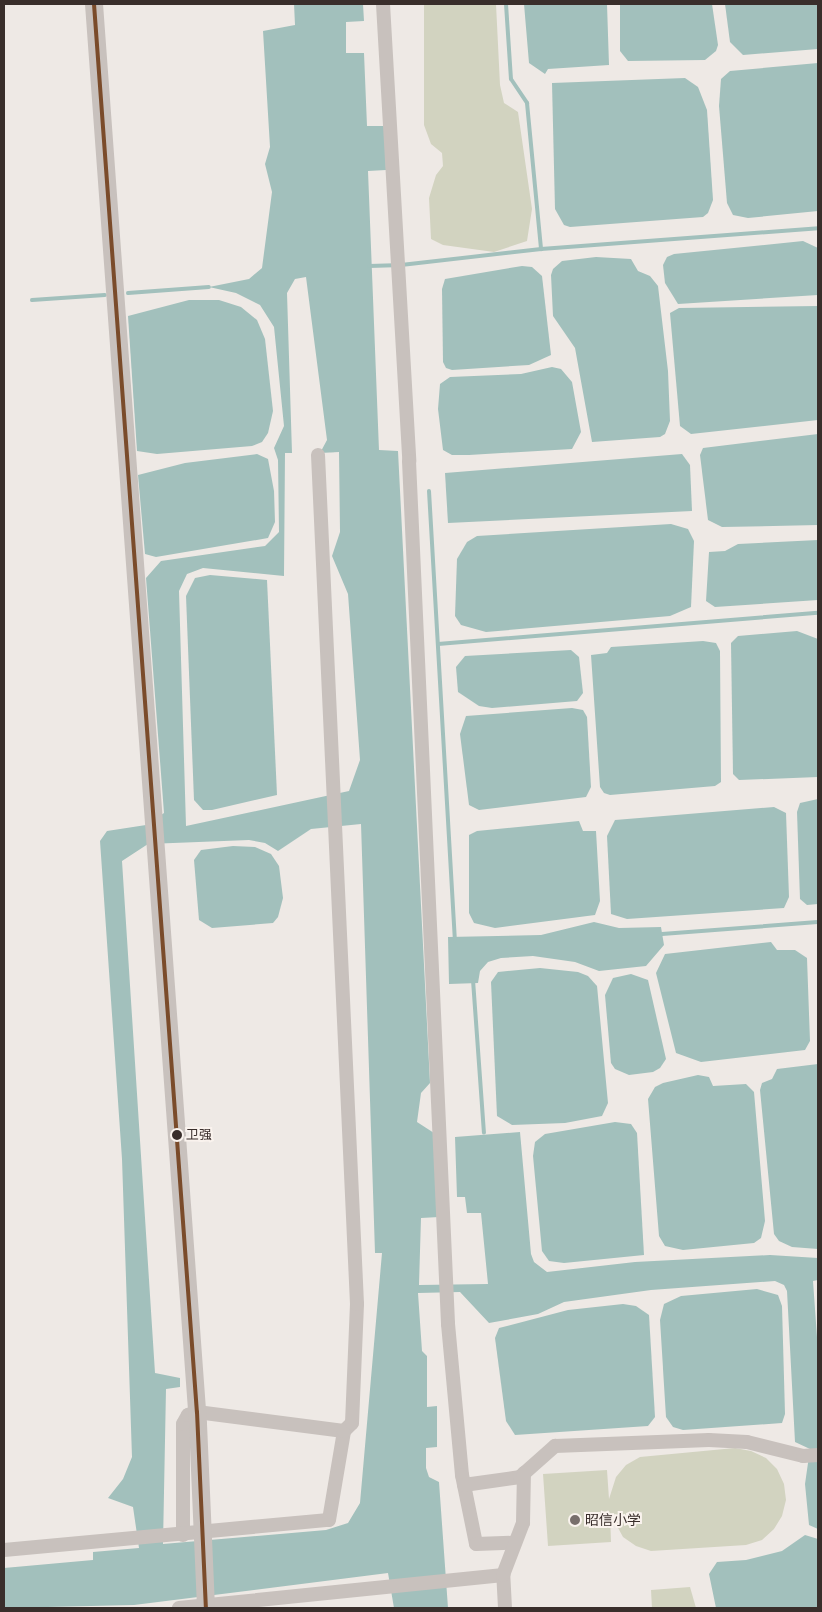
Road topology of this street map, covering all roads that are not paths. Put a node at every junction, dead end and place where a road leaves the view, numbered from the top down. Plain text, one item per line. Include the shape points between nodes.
1 (94, 4) edge
2 (383, 4) edge
3 (318, 455) dead end
4 (197, 1418) junction
5 (344, 1430) junction
6 (818, 1455) edge
7 (524, 1473) junction
8 (464, 1485) junction
9 (183, 1535) junction
10 (513, 1543) junction
11 (4, 1550) edge
12 (503, 1575) junction
13 (233, 1606) edge
14 (180, 1608) edge
15 (206, 1608) edge
16 (505, 1608) edge

1 - 4 street
2 - 8 street via 409,461 448,1324
3 - 5 street via 357,1304 352,1423
4 - 5 street
4 - 9 street via 188,1415 183,1424
4 - 15 street, bridge
5 - 9 street via 329,1520
6 - 7 street via 803,1456 747,1442 710,1440 555,1446
7 - 8 street via 520,1477
7 - 10 street via 523,1523
8 - 10 street via 476,1544
9 - 11 street
10 - 12 street
12 - 13 street
12 - 16 street
13 - 14 street

